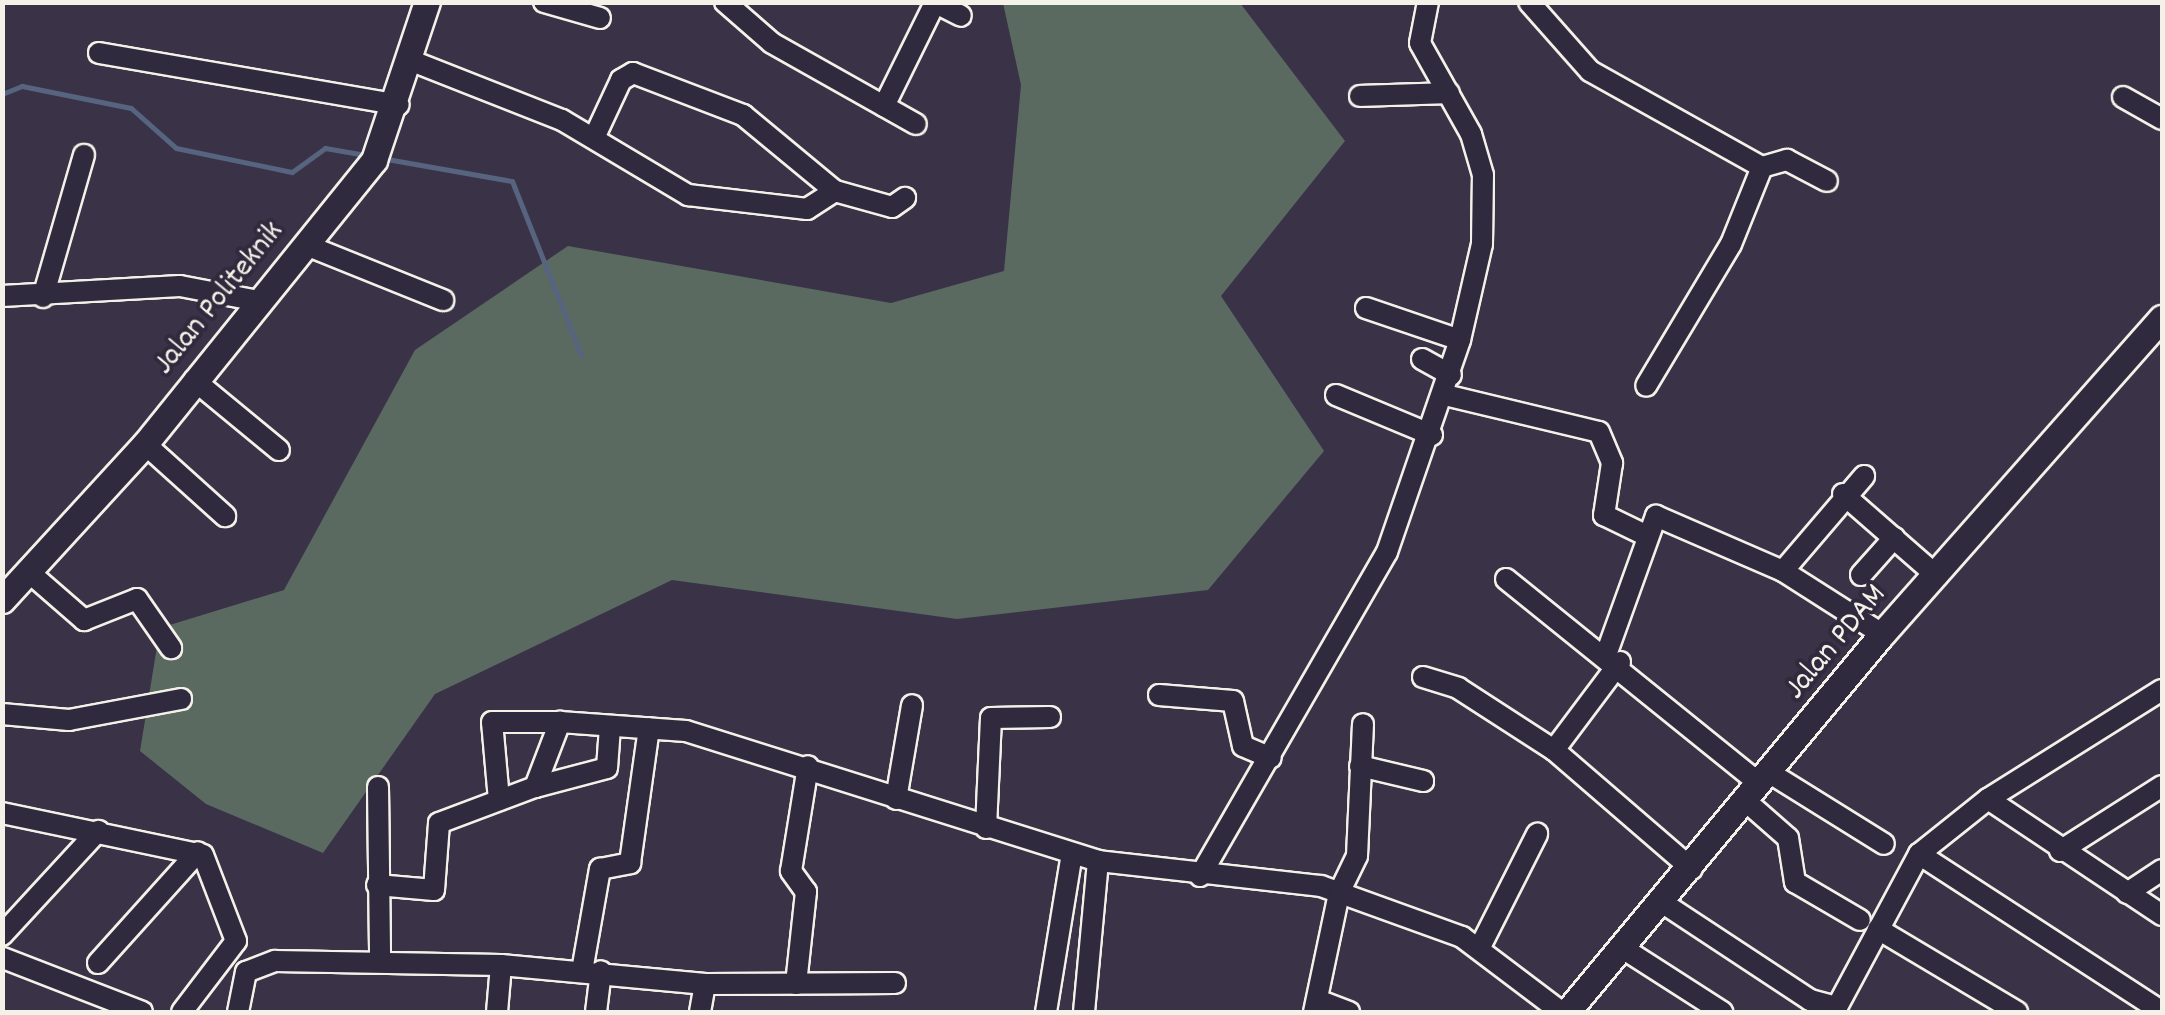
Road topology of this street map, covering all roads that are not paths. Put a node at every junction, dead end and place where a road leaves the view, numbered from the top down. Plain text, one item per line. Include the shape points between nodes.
1 (427, 2) edge
2 (544, 2) edge
3 (1428, 2) edge
4 (1529, 2) edge
5 (935, 3) edge
6 (737, 7) edge
7 (961, 16) dead end
8 (600, 18) dead end
9 (99, 53) dead end
10 (412, 60) junction
11 (1449, 93) junction
12 (1360, 96) dead end
13 (2124, 97) dead end
14 (399, 105) junction
15 (884, 106) junction
16 (2162, 119) edge
17 (916, 124) dead end
18 (594, 138) junction
19 (84, 155) dead end
20 (1762, 167) junction
21 (1828, 181) dead end
22 (835, 191) junction
23 (905, 198) dead end
24 (306, 245) junction
25 (2, 296) edge
26 (42, 297) junction
27 (443, 300) dead end
28 (259, 301) junction
29 (1366, 308) dead end
30 (2162, 318) edge
31 (1460, 340) junction
32 (1422, 360) dead end
33 (194, 380) junction
34 (1448, 385) junction
35 (1646, 386) dead end
36 (1336, 395) dead end
37 (1432, 435) junction
38 (145, 444) junction
39 (279, 450) dead end
40 (1864, 476) dead end
41 (1844, 494) junction
42 (225, 516) dead end
43 (1643, 534) junction
44 (1894, 538) junction
45 (1783, 571) junction
46 (30, 573) junction
47 (1861, 575) dead end
48 (1937, 576) junction
49 (1506, 579) dead end
50 (2, 600) edge
51 (1882, 634) junction
52 (171, 648) dead end
53 (1614, 657) junction
54 (1423, 677) dead end
55 (2162, 690) edge
56 (1159, 695) dead end
57 (180, 699) dead end
58 (912, 705) dead end
59 (2, 714) edge
60 (1050, 717) dead end
61 (560, 722) junction
62 (1362, 724) dead end
63 (610, 727) junction
64 (648, 728) junction
65 (1554, 750) junction
66 (1271, 758) junction
67 (808, 766) junction
68 (1360, 766) junction
69 (1423, 781) dead end
70 (1759, 786) junction
71 (2162, 786) edge
72 (378, 787) dead end
73 (534, 787) junction
74 (896, 799) junction
75 (1988, 799) junction
76 (499, 800) junction
77 (2, 813) edge
78 (986, 828) junction
79 (98, 831) junction
80 (1537, 834) dead end
81 (1884, 844) dead end
82 (2060, 851) junction
83 (198, 852) junction
84 (1072, 854) junction
85 (1919, 854) junction
86 (1098, 861) junction
87 (1692, 869) junction
88 (2162, 870) edge
89 (1200, 876) junction
90 (377, 886) junction
91 (1339, 892) junction
92 (2127, 893) junction
93 (1663, 903) junction
94 (2162, 915) edge
95 (1869, 925) junction
96 (2, 935) edge
97 (1480, 947) junction
98 (1624, 949) junction
99 (2, 958) edge
100 (380, 962) junction
101 (98, 964) dead end
102 (501, 964) junction
103 (591, 971) junction
104 (894, 983) dead end
105 (705, 984) junction
106 (796, 984) junction
107 (2155, 1006) edge
108 (1318, 1007) edge
109 (142, 1012) edge
110 (182, 1012) edge
111 (238, 1012) edge
112 (497, 1012) edge
113 (596, 1012) edge
114 (700, 1012) edge
115 (1046, 1012) edge
116 (1084, 1012) edge
117 (1350, 1012) edge
118 (1564, 1012) edge
119 (1722, 1012) edge
120 (2017, 1012) edge

1 - 10 street, Jalan Politeknik
2 - 8 street
3 - 11 street via 1419,36
4 - 20 street via 1590,71
5 - 7 street
5 - 15 street
6 - 15 street
9 - 14 street
10 - 14 street, Jalan Politeknik
10 - 18 street
11 - 12 street
11 - 31 street via 1483,175 1482,244
13 - 16 street
14 - 24 street, Jalan Politeknik via 377,157
15 - 17 street
18 - 22 street via 688,195 807,210
18 - 22 street via 620,80 633,73 742,115
19 - 26 street
20 - 21 street via 1787,160
20 - 35 street via 1730,244
22 - 23 street via 892,207
24 - 27 street
24 - 28 street, Jalan Politeknik
25 - 26 street
26 - 28 street via 180,286
28 - 33 street, Jalan Politeknik
29 - 31 street
30 - 48 street, Jalan PDAM
31 - 34 street
32 - 34 street
33 - 38 street, Jalan Politeknik
33 - 39 street
34 - 37 street
34 - 43 street via 1599,432 1612,463 1604,515
36 - 37 street
37 - 66 street via 1387,552
38 - 42 street
38 - 46 street, Jalan Politeknik
40 - 41 street
41 - 44 street
41 - 45 street
43 - 45 street via 1656,516
43 - 53 street
44 - 47 street
44 - 48 street
45 - 51 street
46 - 50 street, Jalan Politeknik
46 - 52 street via 73,617 137,599
48 - 51 street, Jalan PDAM
49 - 53 street
51 - 70 street, Jalan PDAM
53 - 65 street
53 - 70 street
54 - 65 street via 1458,688
55 - 75 street
56 - 66 street via 1233,701 1243,746
57 - 59 street via 69,720
58 - 74 street
60 - 78 street via 991,718
61 - 63 street
61 - 73 street
61 - 76 street via 492,722
62 - 68 street
63 - 64 street
63 - 73 street via 607,768
64 - 67 street via 709,734
64 - 103 street via 630,863 600,869
65 - 87 street
66 - 89 street
67 - 74 street
67 - 106 street via 791,871 806,892
68 - 69 street
68 - 91 street via 1357,856
70 - 81 street
70 - 87 street, Jalan PDAM
70 - 95 street via 1788,838 1795,882
71 - 82 street
72 - 90 street
73 - 76 street
74 - 78 street
75 - 82 street
75 - 85 street
76 - 90 street via 439,823 434,890
77 - 79 street
78 - 84 street
79 - 83 street
79 - 96 street
80 - 97 street
82 - 92 street
83 - 101 street
83 - 110 street via 236,940
84 - 86 street
84 - 115 street
85 - 95 street
85 - 107 street
86 - 89 street
86 - 116 street
87 - 93 street, Jalan PDAM
88 - 92 street
89 - 91 street
90 - 100 street
91 - 97 street
91 - 108 street
92 - 94 street
93 - 95 street via 1828,1007 1837,1007
93 - 98 street, Jalan PDAM
95 - 120 street
97 - 118 street
98 - 118 street, Jalan PDAM
98 - 119 street
99 - 109 street
100 - 102 street
100 - 111 street via 252,966
102 - 103 street
102 - 112 street
103 - 105 street
103 - 113 street
104 - 106 street
105 - 106 street
105 - 114 street
108 - 117 street

